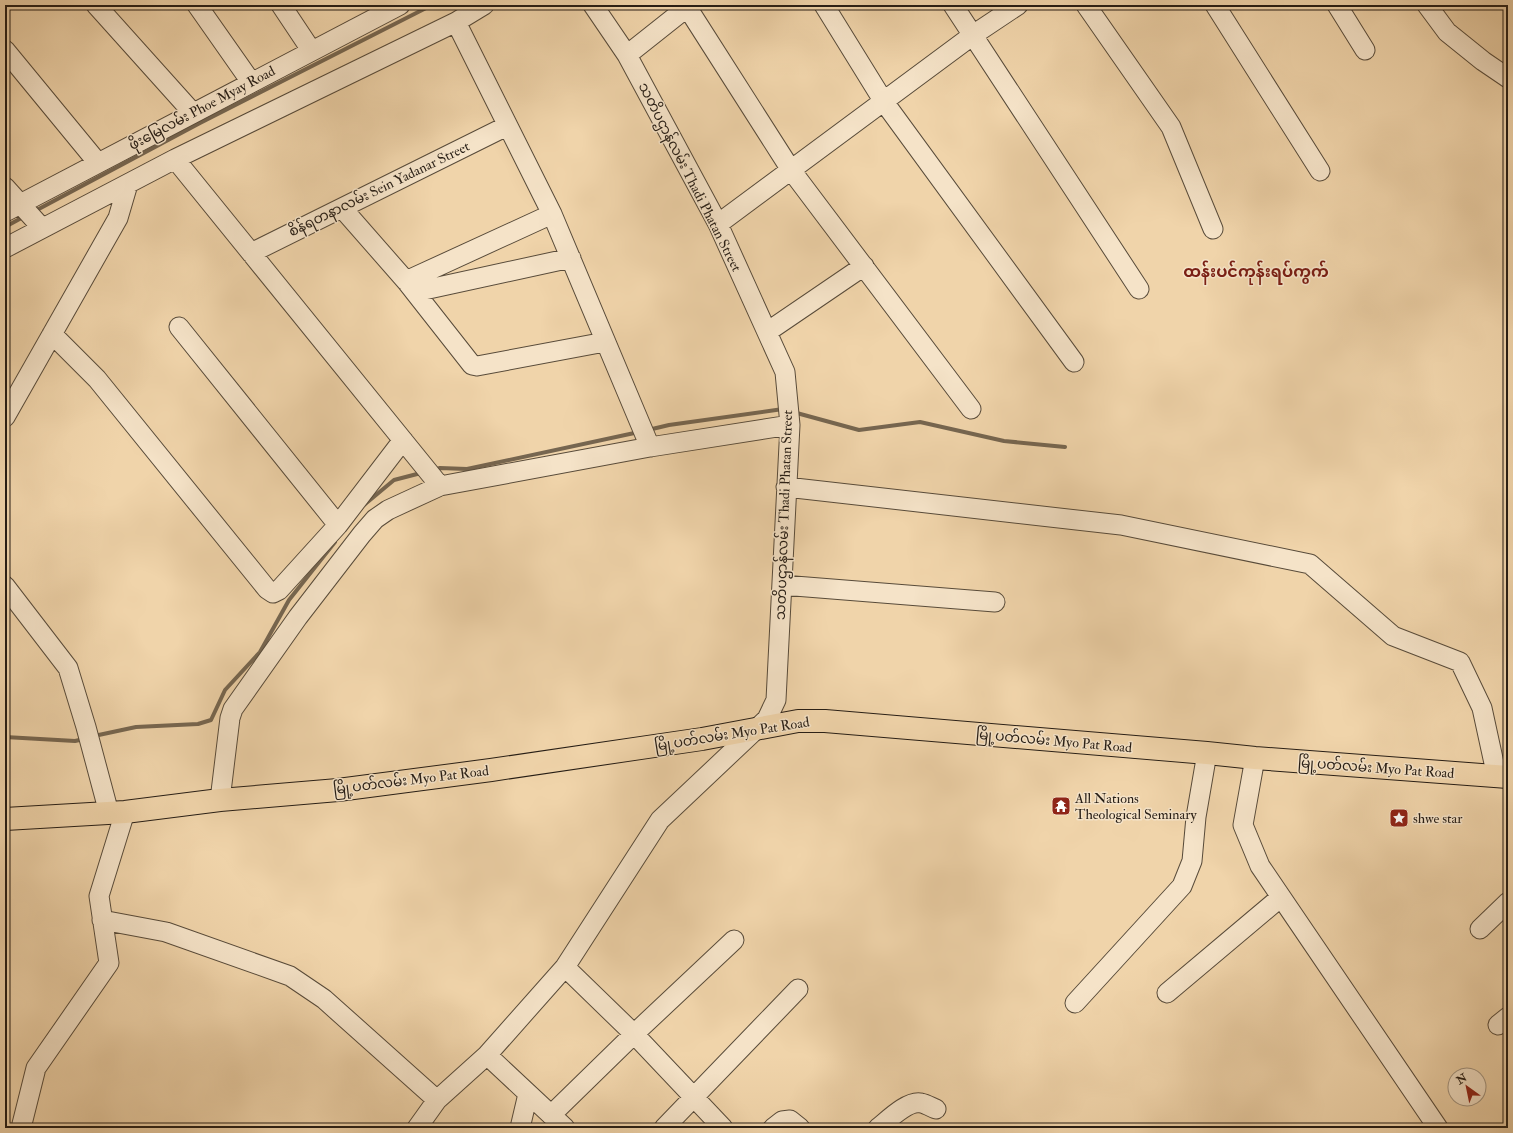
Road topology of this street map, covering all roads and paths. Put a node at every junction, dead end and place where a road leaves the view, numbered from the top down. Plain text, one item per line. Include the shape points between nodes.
1 (96, 5) edge
2 (197, 5) edge
3 (281, 5) edge
4 (400, 5) edge
5 (484, 5) edge
6 (593, 5) edge
7 (824, 5) edge
8 (953, 5) edge
9 (1018, 5) edge
10 (1086, 5) edge
11 (1216, 5) edge
12 (1337, 5) edge
13 (1427, 5) edge
14 (689, 6) edge
15 (456, 22) junction
16 (973, 35) junction
17 (5, 50) edge
18 (311, 50) junction
19 (1365, 50) dead end
20 (627, 55) junction
21 (1508, 78) edge
22 (251, 82) junction
23 (884, 102) junction
24 (193, 113) junction
25 (507, 126) junction
26 (175, 159) junction
27 (98, 163) junction
28 (791, 170) junction
29 (1320, 171) dead end
30 (128, 184) junction
31 (5, 187) edge
32 (13, 208) edge
33 (342, 208) junction
34 (552, 214) junction
35 (718, 224) junction
36 (42, 228) junction
37 (1213, 229) dead end
38 (5, 248) edge
39 (251, 253) junction
40 (571, 258) junction
41 (864, 266) junction
42 (410, 286) junction
43 (1139, 289) dead end
44 (179, 328) dead end
45 (767, 332) junction
46 (52, 334) junction
47 (605, 342) junction
48 (1074, 362) dead end
49 (971, 408) dead end
50 (5, 416) edge
51 (790, 425) junction
52 (403, 440) junction
53 (650, 447) junction
54 (440, 486) junction
55 (786, 487) junction
56 (338, 525) junction
57 (782, 585) junction
58 (5, 586) edge
59 (995, 602) dead end
60 (755, 729) junction
61 (1207, 753) junction
62 (1255, 758) junction
63 (1502, 777) edge
64 (220, 800) junction
65 (117, 812) junction
66 (5, 819) edge
67 (1281, 897) junction
68 (1508, 902) edge
69 (102, 920) junction
70 (1480, 929) dead end
71 (734, 940) dead end
72 (565, 967) junction
73 (798, 989) dead end
74 (1167, 993) dead end
75 (1075, 1003) dead end
76 (634, 1034) junction
77 (487, 1055) junction
78 (528, 1094) junction
79 (694, 1097) junction
80 (437, 1100) junction
81 (936, 1109) dead end
82 (551, 1115) junction
83 (21, 1128) edge
84 (417, 1128) edge
85 (520, 1128) edge
86 (565, 1128) edge
87 (664, 1128) edge
88 (723, 1128) edge
89 (773, 1128) edge
90 (800, 1128) edge
91 (878, 1128) edge
92 (1438, 1128) edge

1 - 24 street
2 - 22 street
3 - 18 street
4 - 18 street, ဖိုးမြေလမ်း Phoe Myay Road
5 - 15 street
6 - 20 street, သတိပဌာန်လမ်း Thadi Phatan Street
7 - 23 street
8 - 16 street
9 - 16 street
10 - 37 street via 1170,127
11 - 29 street
12 - 19 street
13 - 21 street via 1447,32
14 - 20 street
14 - 28 street
15 - 25 street
15 - 26 street
16 - 23 street
16 - 43 street
17 - 27 street
18 - 22 street, ဖိုးမြေလမ်း Phoe Myay Road
20 - 35 street, သတိပဌာန်လမ်း Thadi Phatan Street
22 - 24 street, ဖိုးမြေလမ်း Phoe Myay Road
23 - 28 street
23 - 48 street
24 - 27 street, ဖိုးမြေလမ်း Phoe Myay Road
25 - 33 street, စိန်ရတနာလမ်း Sein Yadanar Street
25 - 34 street
26 - 30 street
26 - 39 street
27 - 32 street, ဖိုးမြေလမ်း Phoe Myay Road
28 - 35 street
28 - 41 street
30 - 36 street
30 - 46 street via 118,218
31 - 32 street
32 - 36 street
33 - 39 street, စိန်ရတနာလမ်း Sein Yadanar Street
33 - 42 street
34 - 40 street
34 - 42 street
35 - 45 street, သတိပဌာန်လမ်း Thadi Phatan Street
36 - 38 street
39 - 52 street
40 - 42 street
40 - 47 street
41 - 45 street
41 - 49 street
42 - 47 street via 472,365
44 - 56 street
45 - 51 street, သတိပဌာန်လမ်း Thadi Phatan Street via 785,372
46 - 50 street
46 - 56 street via 97,379 267,589 273,593 279,590
47 - 53 street
51 - 53 street
51 - 55 street, သတိပဌာန်လမ်း Thadi Phatan Street
52 - 54 street
52 - 56 street
53 - 54 street
54 - 64 street via 388,510 375,519 298,617 233,708
55 - 57 street, သတိပဌာန်လမ်း Thadi Phatan Street
55 - 63 street via 1121,525 1310,564 1393,636 1460,662 1482,708
57 - 59 street
57 - 60 street, သတိပဌာန်လမ်း Thadi Phatan Street via 776,700 767,718
58 - 65 street via 68,668
60 - 61 main road, မြို့ပတ်လမ်း Myo Pat Road via 798,721 825,721
60 - 64 main road, မြို့ပတ်လမ်း Myo Pat Road via 461,774 338,790
60 - 72 street, သတိပဌာန်လမ်း Thadi Phatan Street via 660,820
61 - 62 main road, မြို့ပတ်လမ်း Myo Pat Road
61 - 75 street via 1196,817 1192,861 1182,886
62 - 63 main road, မြို့ပတ်လမ်း Myo Pat Road
62 - 67 street via 1243,825 1260,866
64 - 65 main road, မြို့ပတ်လမ်း Myo Pat Road
65 - 66 main road, မြို့ပတ်လမ်း Myo Pat Road
65 - 69 street via 99,896
67 - 74 street
67 - 92 street
68 - 70 street
69 - 80 street via 166,932 290,976 324,999
69 - 83 street via 110,963 36,1068
71 - 76 street
72 - 76 street
72 - 77 street, သတိပဌာန်လမ်း Thadi Phatan Street
73 - 79 street
76 - 79 street
76 - 82 street
77 - 78 street
77 - 80 street, သတိပဌာန်လမ်း Thadi Phatan Street
78 - 82 street
78 - 85 street
79 - 87 street
79 - 88 street
80 - 84 street, သတိပဌာန်လမ်း Thadi Phatan Street
81 - 91 street via 913,1103
82 - 86 street
89 - 90 street via 782,1121 790,1120

